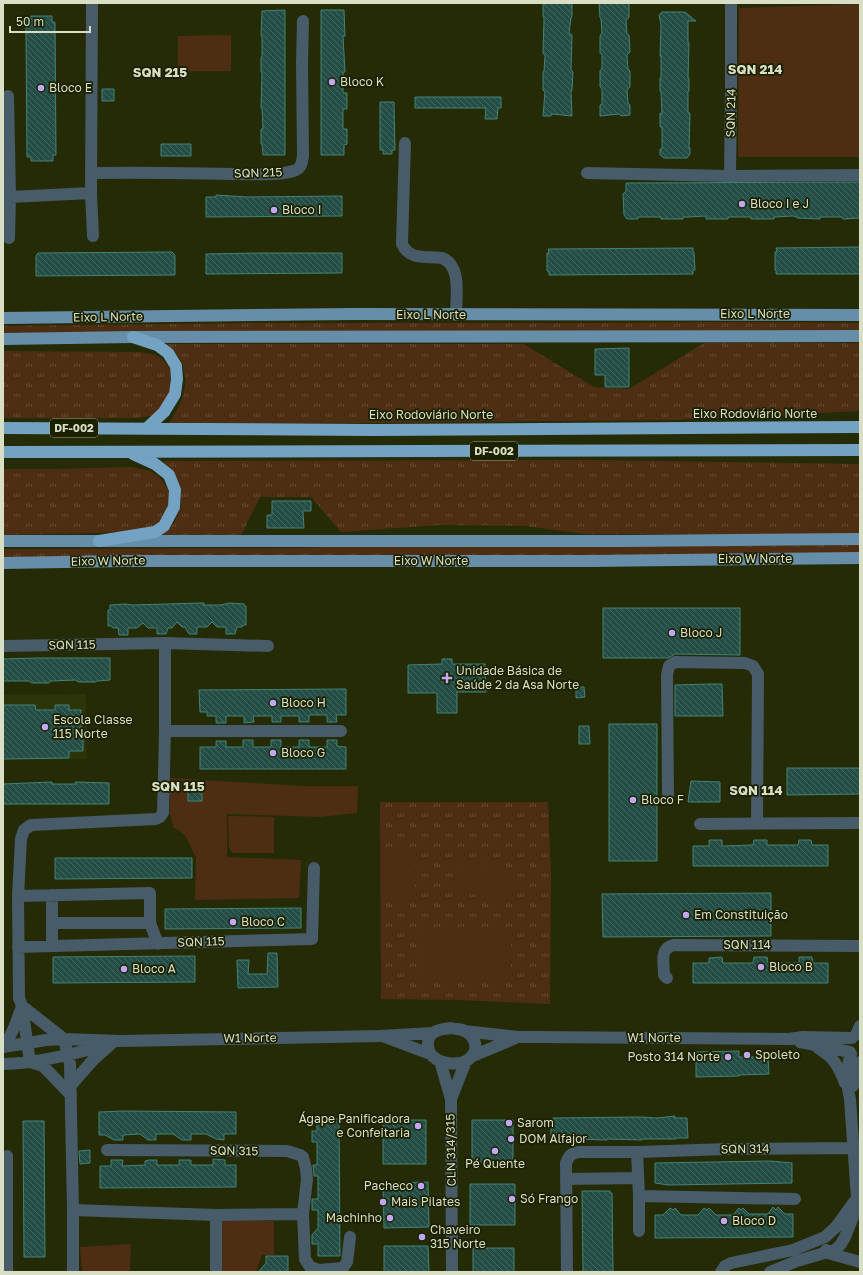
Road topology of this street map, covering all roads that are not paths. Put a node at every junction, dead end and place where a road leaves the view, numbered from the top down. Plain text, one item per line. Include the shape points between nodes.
1 (92, 3) edge
2 (731, 3) edge
3 (303, 21) dead end
4 (8, 96) dead end
5 (405, 143) dead end
6 (92, 173) junction
7 (587, 173) dead end
8 (860, 175) edge
9 (730, 176) junction
10 (91, 193) junction
11 (10, 197) junction
12 (93, 236) dead end
13 (9, 238) dead end
14 (456, 315) junction
15 (860, 315) edge
16 (3, 318) edge
17 (860, 336) edge
18 (133, 337) junction
19 (3, 339) edge
20 (3, 428) edge
21 (860, 428) edge
22 (146, 429) junction
23 (859, 450) edge
24 (3, 452) edge
25 (128, 452) junction
26 (860, 539) edge
27 (3, 541) edge
28 (99, 541) junction
29 (860, 558) edge
30 (4, 563) edge
31 (165, 643) junction
32 (3, 646) edge
33 (268, 646) dead end
34 (165, 731) junction
35 (341, 731) dead end
36 (668, 799) dead end
37 (860, 823) edge
38 (700, 824) dead end
39 (757, 824) junction
40 (314, 868) dead end
41 (52, 895) junction
42 (18, 896) junction
43 (52, 922) junction
44 (150, 923) junction
45 (158, 944) junction
46 (52, 946) junction
47 (860, 946) edge
48 (18, 947) junction
49 (667, 978) dead end
50 (22, 1006) junction
51 (464, 1030) junction
52 (433, 1033) junction
53 (857, 1033) edge
54 (380, 1036) junction
55 (518, 1037) junction
56 (64, 1039) junction
57 (789, 1039) junction
58 (115, 1042) junction
59 (27, 1043) junction
60 (811, 1045) junction
61 (3, 1047) edge
62 (69, 1055) junction
63 (435, 1057) junction
64 (855, 1057) edge
65 (469, 1058) junction
66 (30, 1062) junction
67 (3, 1064) edge
68 (71, 1090) junction
69 (849, 1094) junction
70 (450, 1099) junction
71 (853, 1148) junction
72 (108, 1150) dead end
73 (637, 1152) junction
74 (7, 1156) dead end
75 (638, 1178) junction
76 (566, 1179) junction
77 (639, 1196) junction
78 (857, 1198) junction
79 (795, 1199) dead end
80 (73, 1210) junction
81 (303, 1214) junction
82 (216, 1215) junction
83 (639, 1231) dead end
84 (830, 1233) junction
85 (350, 1237) dead end
86 (816, 1240) junction
87 (841, 1244) junction
88 (828, 1253) junction
89 (795, 1255) junction
90 (858, 1261) edge
91 (7, 1272) edge
92 (73, 1272) edge
93 (216, 1272) edge
94 (452, 1272) edge
95 (567, 1272) edge
96 (721, 1272) edge
97 (770, 1272) edge

1 - 6 street
2 - 9 street, SQN 214
3 - 6 street, SQN 215 via 304,155 300,167 283,173
4 - 11 street
5 - 14 street via 402,244 404,249 413,255 442,258 453,266 456,279
6 - 10 street
7 - 9 street
8 - 9 street
10 - 11 street
10 - 12 street
11 - 13 street
14 - 15 main road, Eixo L Norte
14 - 16 main road, Eixo L Norte
17 - 18 main road, Eixo L Norte
18 - 19 main road, Eixo L Norte
18 - 22 highway via 158,345 168,353 176,366 175,394 164,412
20 - 22 highway, Eixo Rodoviário Norte / DF-002
21 - 22 highway, Eixo Rodoviário Norte / DF-002
23 - 25 highway, DF-002
24 - 25 highway, DF-002
25 - 28 highway via 155,464 169,475 175,490 174,507 164,526 155,532
26 - 28 main road, Eixo W Norte
27 - 28 main road, Eixo W Norte
29 - 30 main road, Eixo W Norte
31 - 32 street, SQN 115
31 - 33 street, SQN 115
31 - 34 street
34 - 35 street
34 - 42 street via 163,813 160,817 31,825 24,830 21,839
36 - 39 street via 666,675 669,666 675,662 745,663 753,666 758,674
37 - 39 street
38 - 39 street
40 - 45 street, SQN 115 via 312,940
41 - 42 street
41 - 43 street
41 - 44 street via 150,893
42 - 48 street
43 - 44 street
43 - 46 street
44 - 45 street
45 - 46 street, SQN 115
46 - 48 street, SQN 115
47 - 49 street, SQN 114 via 674,945 669,946 664,953 664,975
48 - 50 street via 19,998
50 - 56 street
50 - 59 street
50 - 61 street via 10,1037
51 - 52 street via 451,1028
51 - 55 street, W1 Norte
51 - 65 street via 475,1041 475,1050
52 - 54 street, W1 Norte
52 - 63 street via 428,1041 428,1049
53 - 57 street, W1 Norte
53 - 64 street via 849,1047
54 - 58 street, W1 Norte
54 - 63 street, W1 Norte
55 - 57 street, W1 Norte
55 - 65 street, W1 Norte
56 - 58 street, W1 Norte
56 - 59 street, W1 Norte
56 - 62 street
57 - 60 street, W1 Norte
58 - 62 street, W1 Norte
58 - 68 street via 93,1060
59 - 61 street, W1 Norte
59 - 66 street
60 - 64 street, W1 Norte
60 - 69 street via 834,1059
62 - 66 street, W1 Norte
62 - 68 street
63 - 65 street via 453,1064
63 - 70 street, CLN 314/315
64 - 69 street via 847,1069
65 - 70 street, CLN 314/315
66 - 67 street, W1 Norte
66 - 68 street via 43,1066
68 - 80 street
69 - 71 street
70 - 94 street, CLN 314/315
71 - 73 street, SQN 314
71 - 78 street
72 - 81 street, SQN 315 via 294,1153 303,1157 306,1169
73 - 75 street
73 - 76 street, SQN 314 via 572,1154 566,1163
74 - 91 street
75 - 76 street
75 - 77 street
76 - 95 street, SQN 314
77 - 79 street
77 - 83 street
78 - 84 street
78 - 87 street via 853,1217
80 - 82 street
80 - 92 street
81 - 82 street
81 - 85 street, SQN 315 via 305,1259 310,1267 319,1270 343,1268 347,1262
82 - 93 street
84 - 86 street
84 - 87 street
86 - 88 street
86 - 89 street
87 - 88 street
87 - 90 street
88 - 89 street
88 - 90 street
89 - 96 street via 736,1261 725,1266
89 - 97 street

